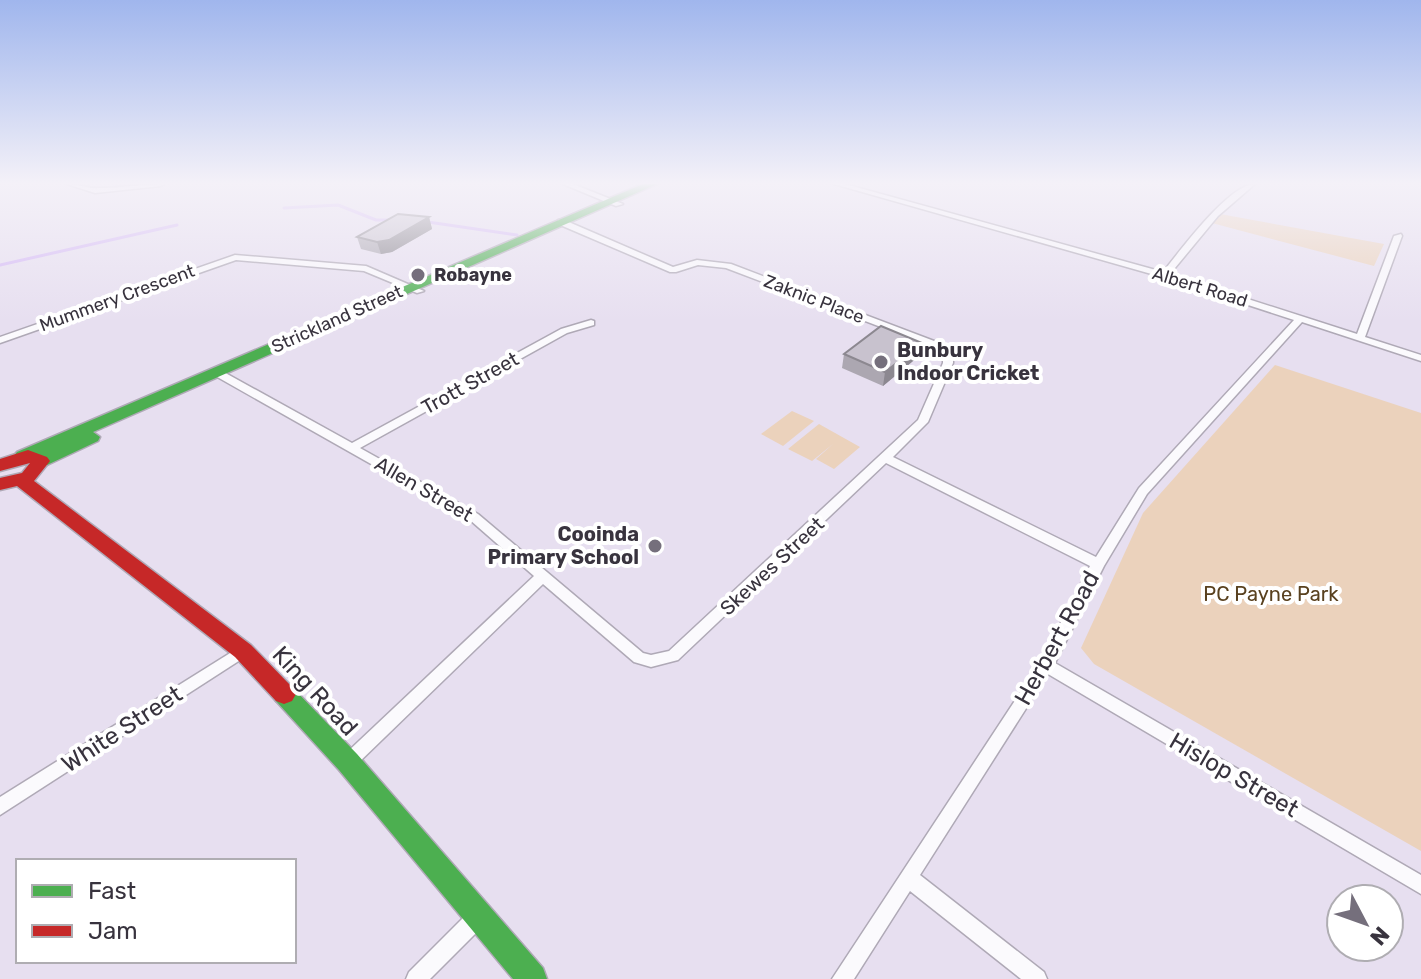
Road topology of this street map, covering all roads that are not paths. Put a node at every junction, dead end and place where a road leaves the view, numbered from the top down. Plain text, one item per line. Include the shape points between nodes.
1 (552, 230) edge
2 (578, 230) edge
3 (1002, 230) edge
4 (1200, 230) edge
5 (1398, 236) dead end
6 (1165, 275) junction
7 (416, 289) junction
8 (1300, 319) junction
9 (591, 323) dead end
10 (1360, 338) junction
11 (0, 340) edge
12 (1421, 358) edge
13 (219, 374) junction
14 (352, 448) junction
15 (32, 458) junction
16 (888, 459) junction
17 (1, 463) edge
18 (21, 480) junction
19 (0, 484) edge
20 (1098, 564) junction
21 (542, 576) junction
22 (243, 651) junction
23 (651, 661) joint
24 (1046, 665) junction
25 (348, 762) junction
26 (0, 807) edge
27 (909, 878) junction
28 (1421, 885) edge
29 (479, 916) junction
30 (416, 979) edge
31 (532, 979) edge
32 (842, 979) edge
33 (1037, 979) edge

1 - 7 street, Strickland Street
2 - 16 street, Zaknic Place via 673,270 697,262 728,266 939,346 948,353 948,363 929,409
3 - 6 street, Albert Road
4 - 6 street
5 - 10 street
6 - 8 street, Albert Road
7 - 11 street, Mummery Crescent via 366,269 235,257
7 - 13 street, Strickland Street
8 - 10 street, Albert Road
8 - 20 street, Herbert Road via 1143,491
9 - 14 street, Trott Street via 564,331
10 - 12 street, Albert Road
13 - 14 street, Allen Street
13 - 15 street, Strickland Street
14 - 21 street, Allen Street via 474,517
15 - 17 street, Strickland Street
15 - 18 street via 34,473
16 - 20 street
16 - 23 street, Skewes Street via 680,651
18 - 19 street
18 - 22 street, King Road
20 - 24 street, Herbert Road
21 - 23 street, Allen Street via 623,646
21 - 25 street
22 - 25 street, King Road
22 - 26 street, White Street
24 - 27 street, Herbert Road
24 - 28 street, Hislop Street
25 - 29 street, King Road
27 - 32 street, Herbert Road
27 - 33 street
29 - 30 street
29 - 31 street, King Road

